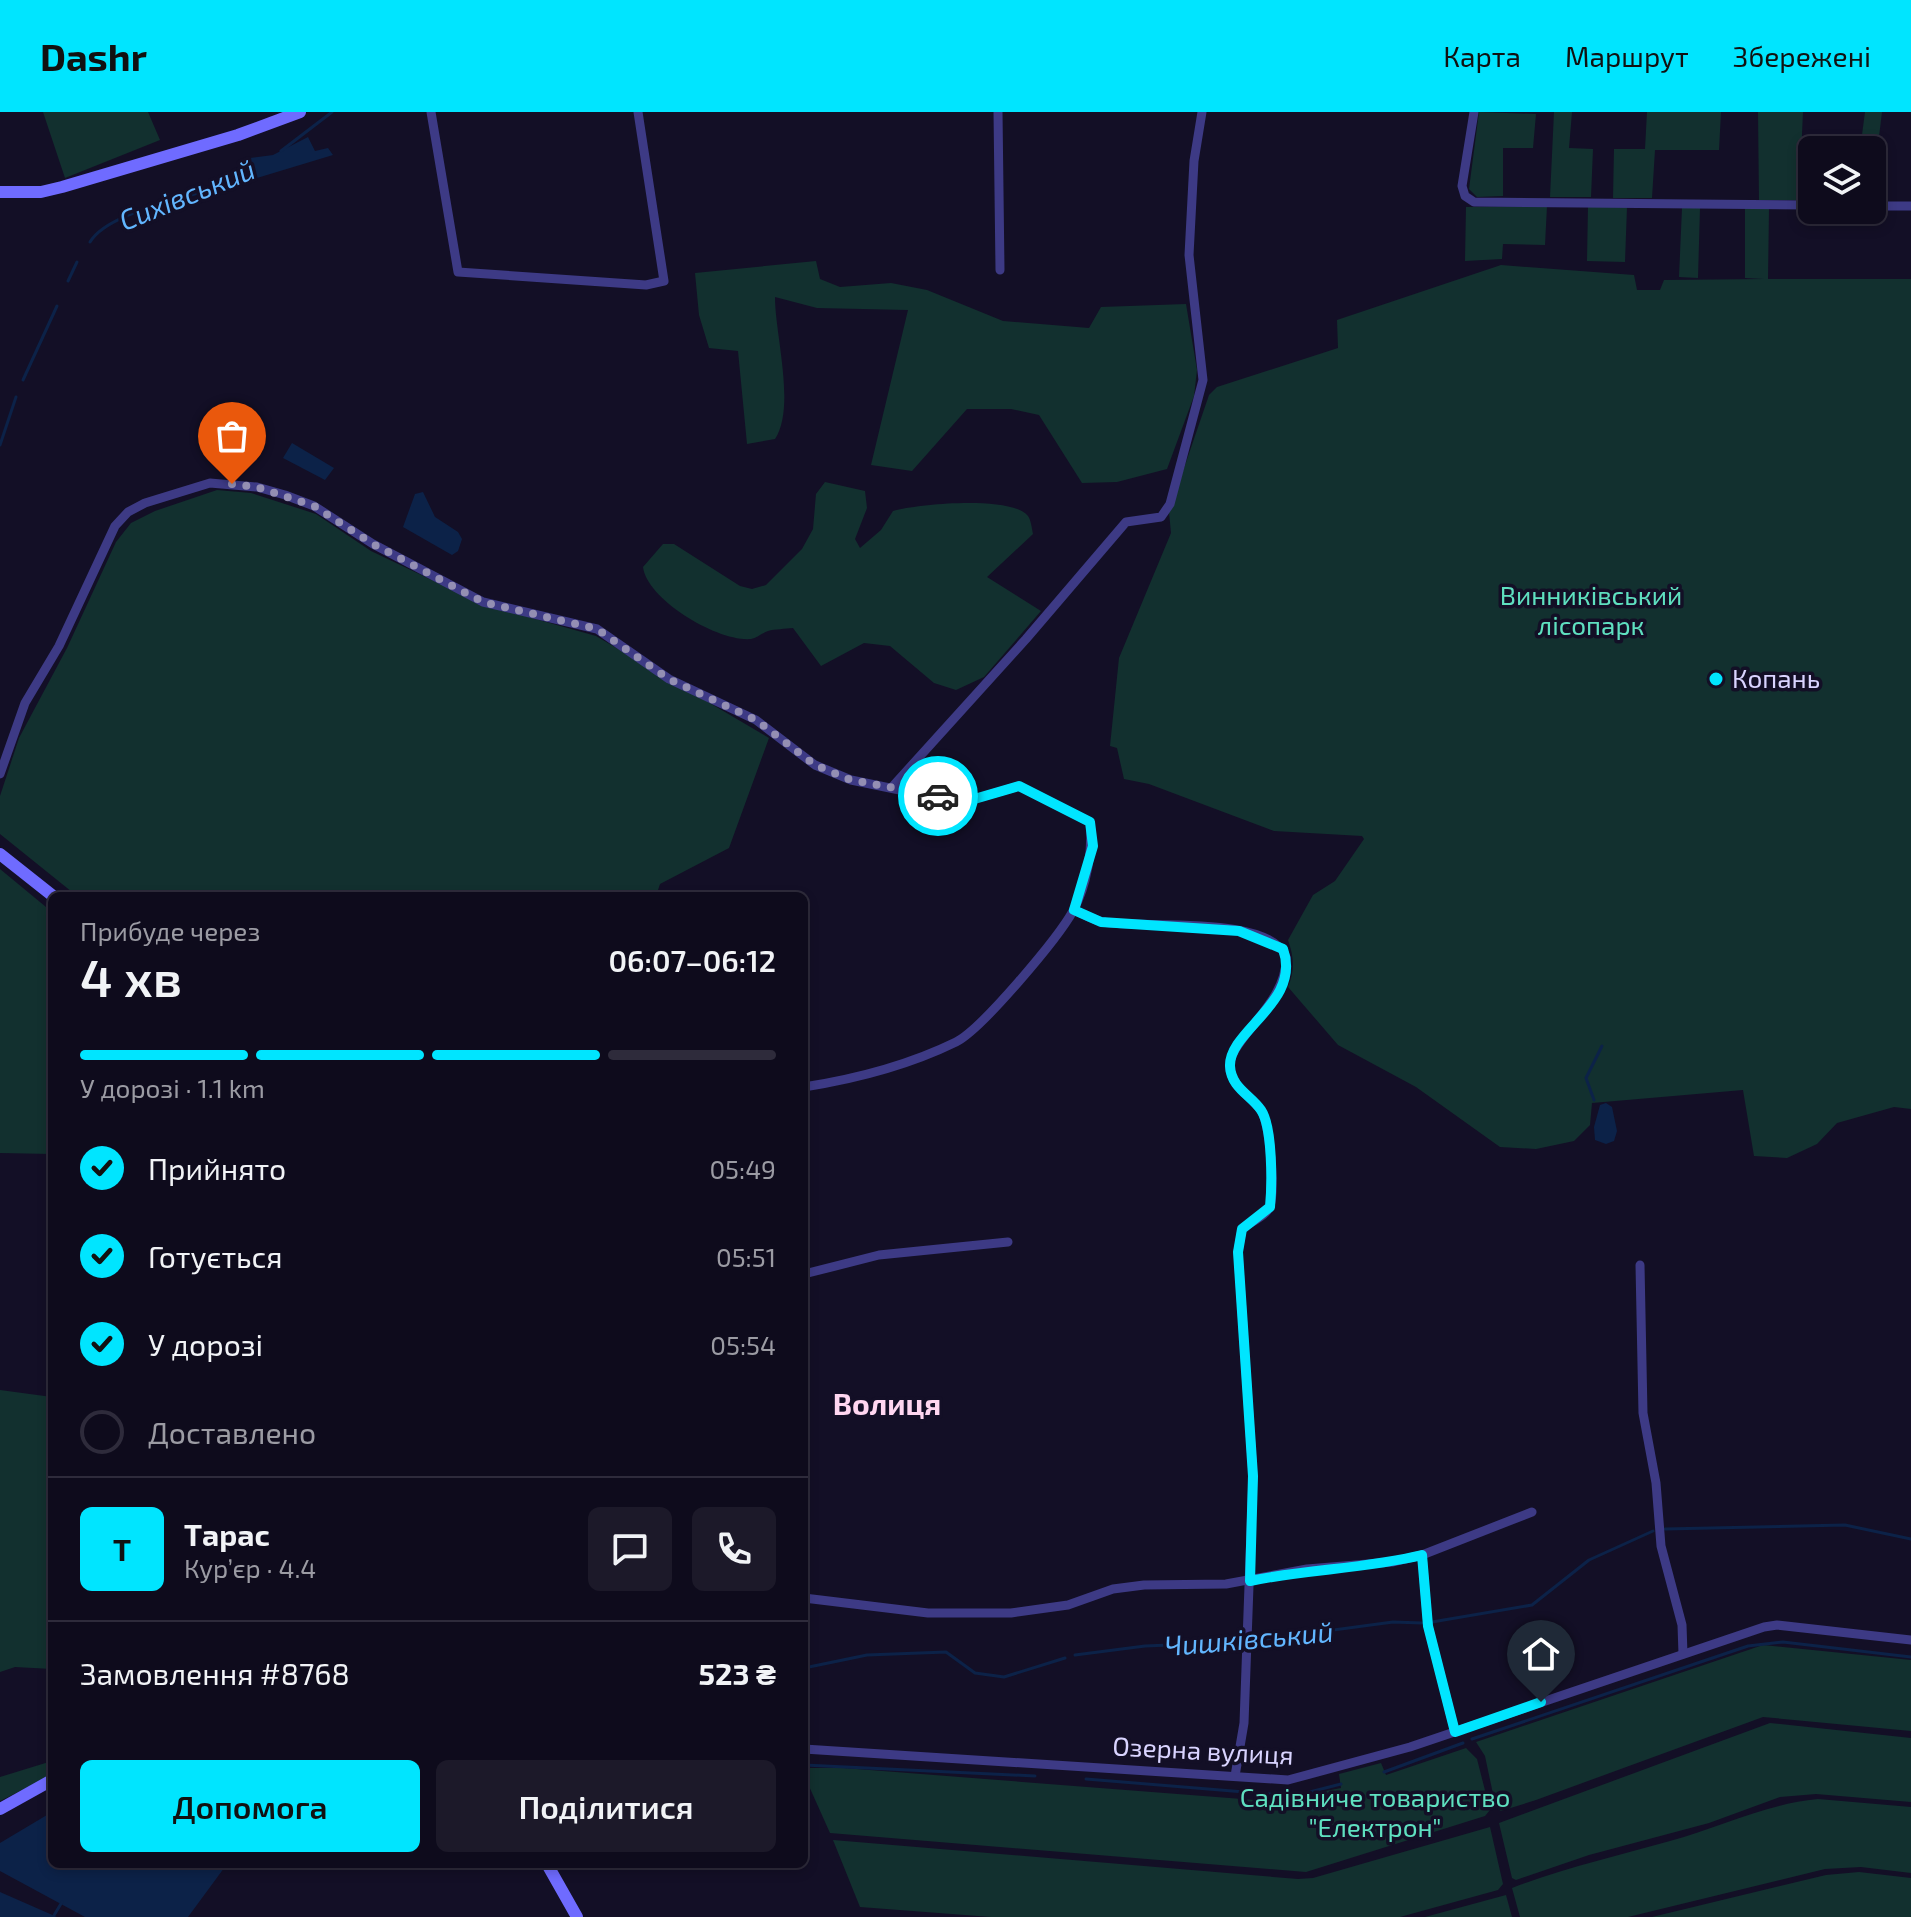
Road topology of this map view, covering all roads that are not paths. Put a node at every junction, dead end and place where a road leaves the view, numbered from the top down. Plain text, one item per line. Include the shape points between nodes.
1 (300, 112) edge
2 (431, 112) edge
3 (638, 112) edge
4 (998, 112) edge
5 (1202, 112) edge
6 (1474, 112) edge
7 (0, 192) edge
8 (1798, 205) edge
9 (1886, 206) edge
10 (1911, 206) edge
11 (1000, 270) dead end
12 (0, 774) edge
13 (893, 786) junction
14 (0, 854) edge
15 (48, 892) edge
16 (1074, 910) junction
17 (808, 1086) edge
18 (1008, 1242) dead end
19 (1640, 1265) dead end
20 (808, 1273) edge
21 (1532, 1512) dead end
22 (1422, 1555) junction
23 (1250, 1581) junction
24 (808, 1598) edge
25 (1911, 1640) edge
26 (1683, 1654) junction
27 (1455, 1732) junction
28 (808, 1749) edge
29 (1235, 1776) junction
30 (48, 1782) edge
31 (0, 1809) edge
32 (549, 1868) edge
33 (577, 1917) edge

1 - 7 street via 62,187
2 - 3 street via 458,272 646,285 664,281
4 - 11 street
5 - 13 street via 1189,255 1203,380 1170,504 1161,517 1126,522
6 - 8 street via 1462,186 1474,202
9 - 10 street
12 - 13 street via 25,703 59,646 115,526 145,503 210,483 285,495 314,506 483,602 597,629 669,679 756,720 815,765 851,780
13 - 16 street via 971,800 1019,786 1090,822 1093,846
14 - 15 street
16 - 17 street via 970,1033 904,1062
16 - 23 street via 1101,922 1239,931 1277,944 1286,957 1282,984 1233,1051 1230,1068 1236,1085 1261,1110 1268,1141 1270,1207 1242,1229 1238,1252 1253,1476
18 - 20 street via 879,1255
19 - 26 street via 1643,1413 1661,1546 1682,1625
21 - 22 street
22 - 23 street
22 - 27 street via 1428,1626
23 - 24 street via 1113,1589 1068,1605 1011,1613 928,1613
23 - 29 street via 1244,1723
25 - 26 street, Озерна вулиця via 1777,1625
26 - 27 street, Озерна вулиця
27 - 29 street, Озерна вулиця via 1307,1778
28 - 29 street, Озерна вулиця
30 - 31 street
32 - 33 street

